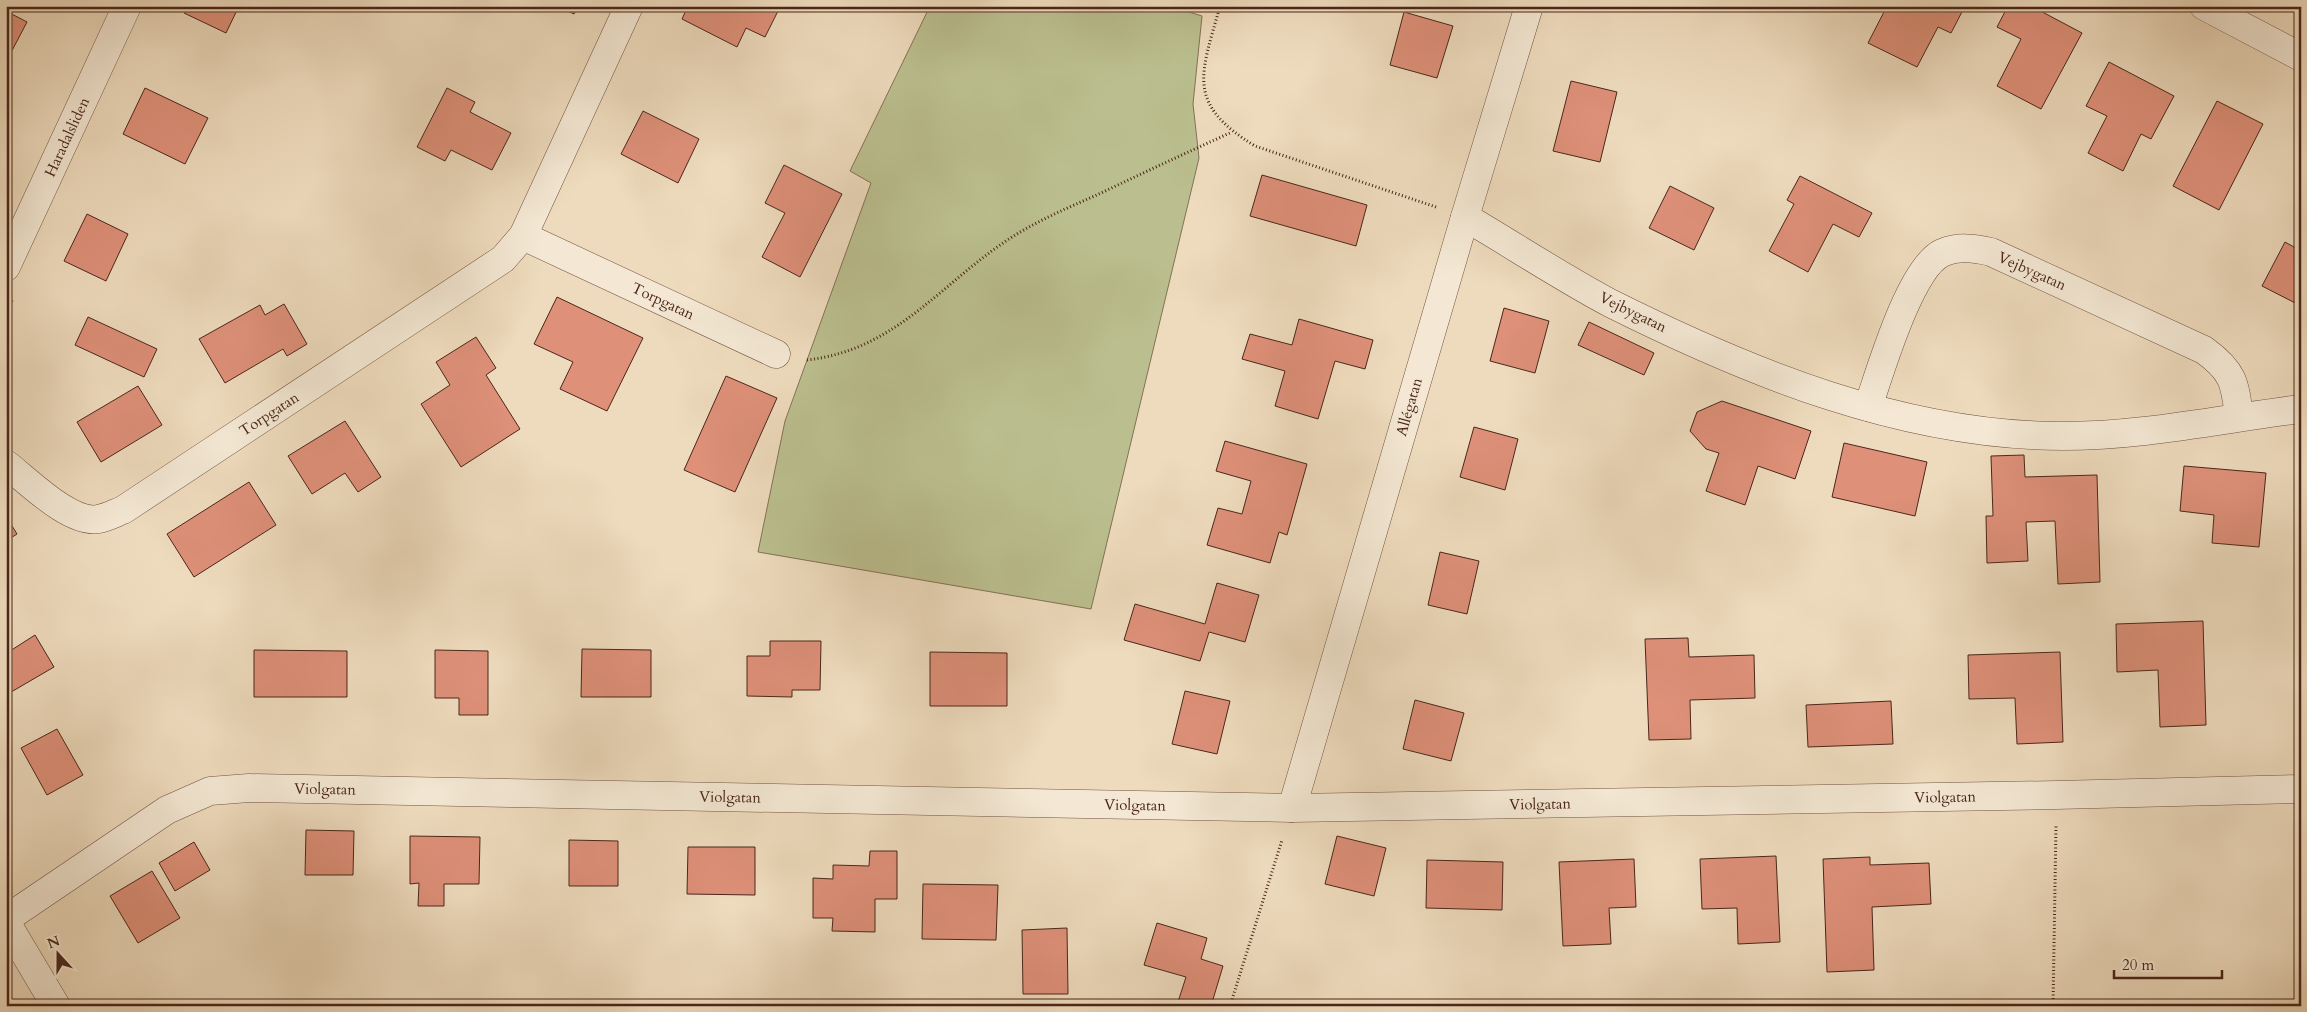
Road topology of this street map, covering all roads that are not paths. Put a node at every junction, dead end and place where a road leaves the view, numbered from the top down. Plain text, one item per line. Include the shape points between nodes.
1 (127, 6) edge
2 (629, 6) edge
3 (1529, 6) edge
4 (2204, 6) edge
5 (2301, 57) edge
6 (1465, 217) junction
7 (523, 236) junction
8 (6, 267) edge
9 (776, 354) road end
10 (1868, 407) junction
11 (2301, 409) edge
12 (2239, 417) junction
13 (6, 464) edge
14 (2301, 789) edge
15 (1292, 808) junction
16 (6, 921) edge
17 (56, 1006) edge

1 - 8 street, Haradalsliden
2 - 7 street, Torpgatan
3 - 6 street, Allégatan
4 - 5 street
6 - 10 street, Vejbygatan via 1609,302 1670,331 1786,380
6 - 15 street, Allégatan
7 - 9 street, Torpgatan
7 - 13 street, Torpgatan via 503,258 117,512 96,519 68,512
10 - 12 street, Vejbygatan via 2010,434 2060,436 2154,431
10 - 12 street, Vejbygatan via 1897,322 1927,265 1941,254 1973,248 2007,260 2204,350 2221,362 2230,375
11 - 12 street, Vejbygatan
14 - 15 street, Violgatan
15 - 16 street, Violgatan via 290,789 210,791 167,810
16 - 17 street

